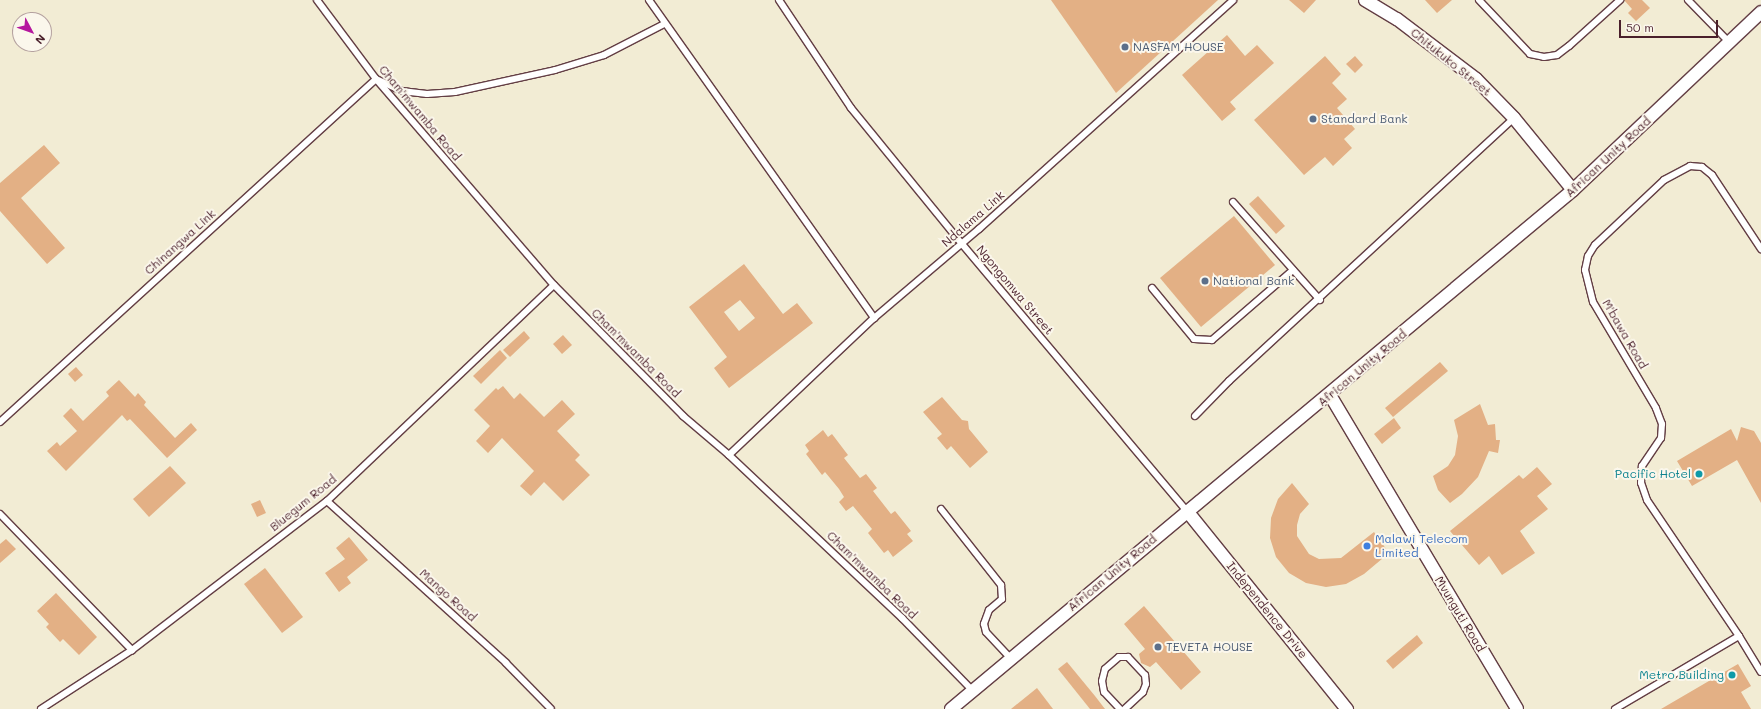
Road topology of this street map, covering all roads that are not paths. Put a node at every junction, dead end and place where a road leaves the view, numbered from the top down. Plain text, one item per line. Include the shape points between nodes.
1 (317, 0) edge
2 (648, 0) edge
3 (779, 0) edge
4 (1233, 0) edge
5 (1365, 0) edge
6 (1478, 0) edge
7 (1620, 0) edge
8 (1688, 0) edge
9 (1761, 12) edge
10 (664, 24) junction
11 (1729, 42) junction
12 (376, 79) junction
13 (1514, 118) junction
14 (1574, 190) junction
15 (1233, 202) dead end
16 (962, 244) junction
17 (1761, 250) edge
18 (1293, 270) junction
19 (554, 285) junction
20 (1152, 288) dead end
21 (1320, 300) junction
22 (874, 318) junction
23 (1330, 395) junction
24 (1196, 416) dead end
25 (0, 422) edge
26 (728, 455) junction
27 (327, 501) junction
28 (941, 509) dead end
29 (1187, 511) junction
30 (0, 514) edge
31 (1739, 636) junction
32 (132, 650) junction
33 (1011, 659) junction
34 (1761, 672) edge
35 (973, 691) junction
36 (42, 709) edge
37 (551, 709) edge
38 (951, 709) edge
39 (1120, 709) edge
40 (1125, 709) edge
41 (1347, 709) edge
42 (1516, 709) edge
43 (1615, 709) edge

1 - 12 lane, Cham'mwamba Road
2 - 10 lane
3 - 16 lane, Ngongomwa Street via 851,108
4 - 16 lane, Ndalama Link
5 - 13 street, Chitukuko Street via 1397,19 1444,53 1476,79
6 - 7 lane via 1530,54 1544,57 1557,55
8 - 11 lane
9 - 11 street, African Unity Road
10 - 12 lane via 604,55 555,70 455,92 427,94 402,91
10 - 22 lane
11 - 14 street, African Unity Road
12 - 19 lane, Cham'mwamba Road
12 - 25 lane, Chinangwa Link
13 - 14 street, Chitukuko Street
13 - 21 lane
14 - 23 street, African Unity Road
15 - 18 lane
16 - 22 lane, Ndalama Link
16 - 29 lane, Ngongomwa Street
17 - 31 lane, M'bawa Road via 1712,175 1702,167 1690,166 1664,180 1595,245 1588,256 1585,270 1593,302 1656,408 1662,424 1660,438 1642,466 1640,483 1647,500
18 - 20 lane via 1212,340 1194,339
18 - 21 lane
19 - 26 lane, Cham'mwamba Road via 683,416
19 - 27 lane, Bluegum Road
21 - 24 lane via 1229,381
22 - 26 lane, Ndalama Link
23 - 29 street, African Unity Road
23 - 42 street, Mvunguti Road
26 - 35 lane, Cham'mwamba Road via 902,618
27 - 32 lane, Bluegum Road
27 - 37 lane, Mango Road via 506,663
28 - 33 lane via 1001,585 1002,599 990,610 984,624 986,632
29 - 33 street, African Unity Road
29 - 41 street, Independence Drive
30 - 32 lane
31 - 34 lane, M'bawa Road
31 - 43 lane
32 - 36 lane, Bluegum Road
33 - 35 street, African Unity Road
35 - 38 street, African Unity Road
39 - 40 lane via 1104,692 1102,682 1105,669 1119,657 1128,657 1145,675 1146,684 1143,692

